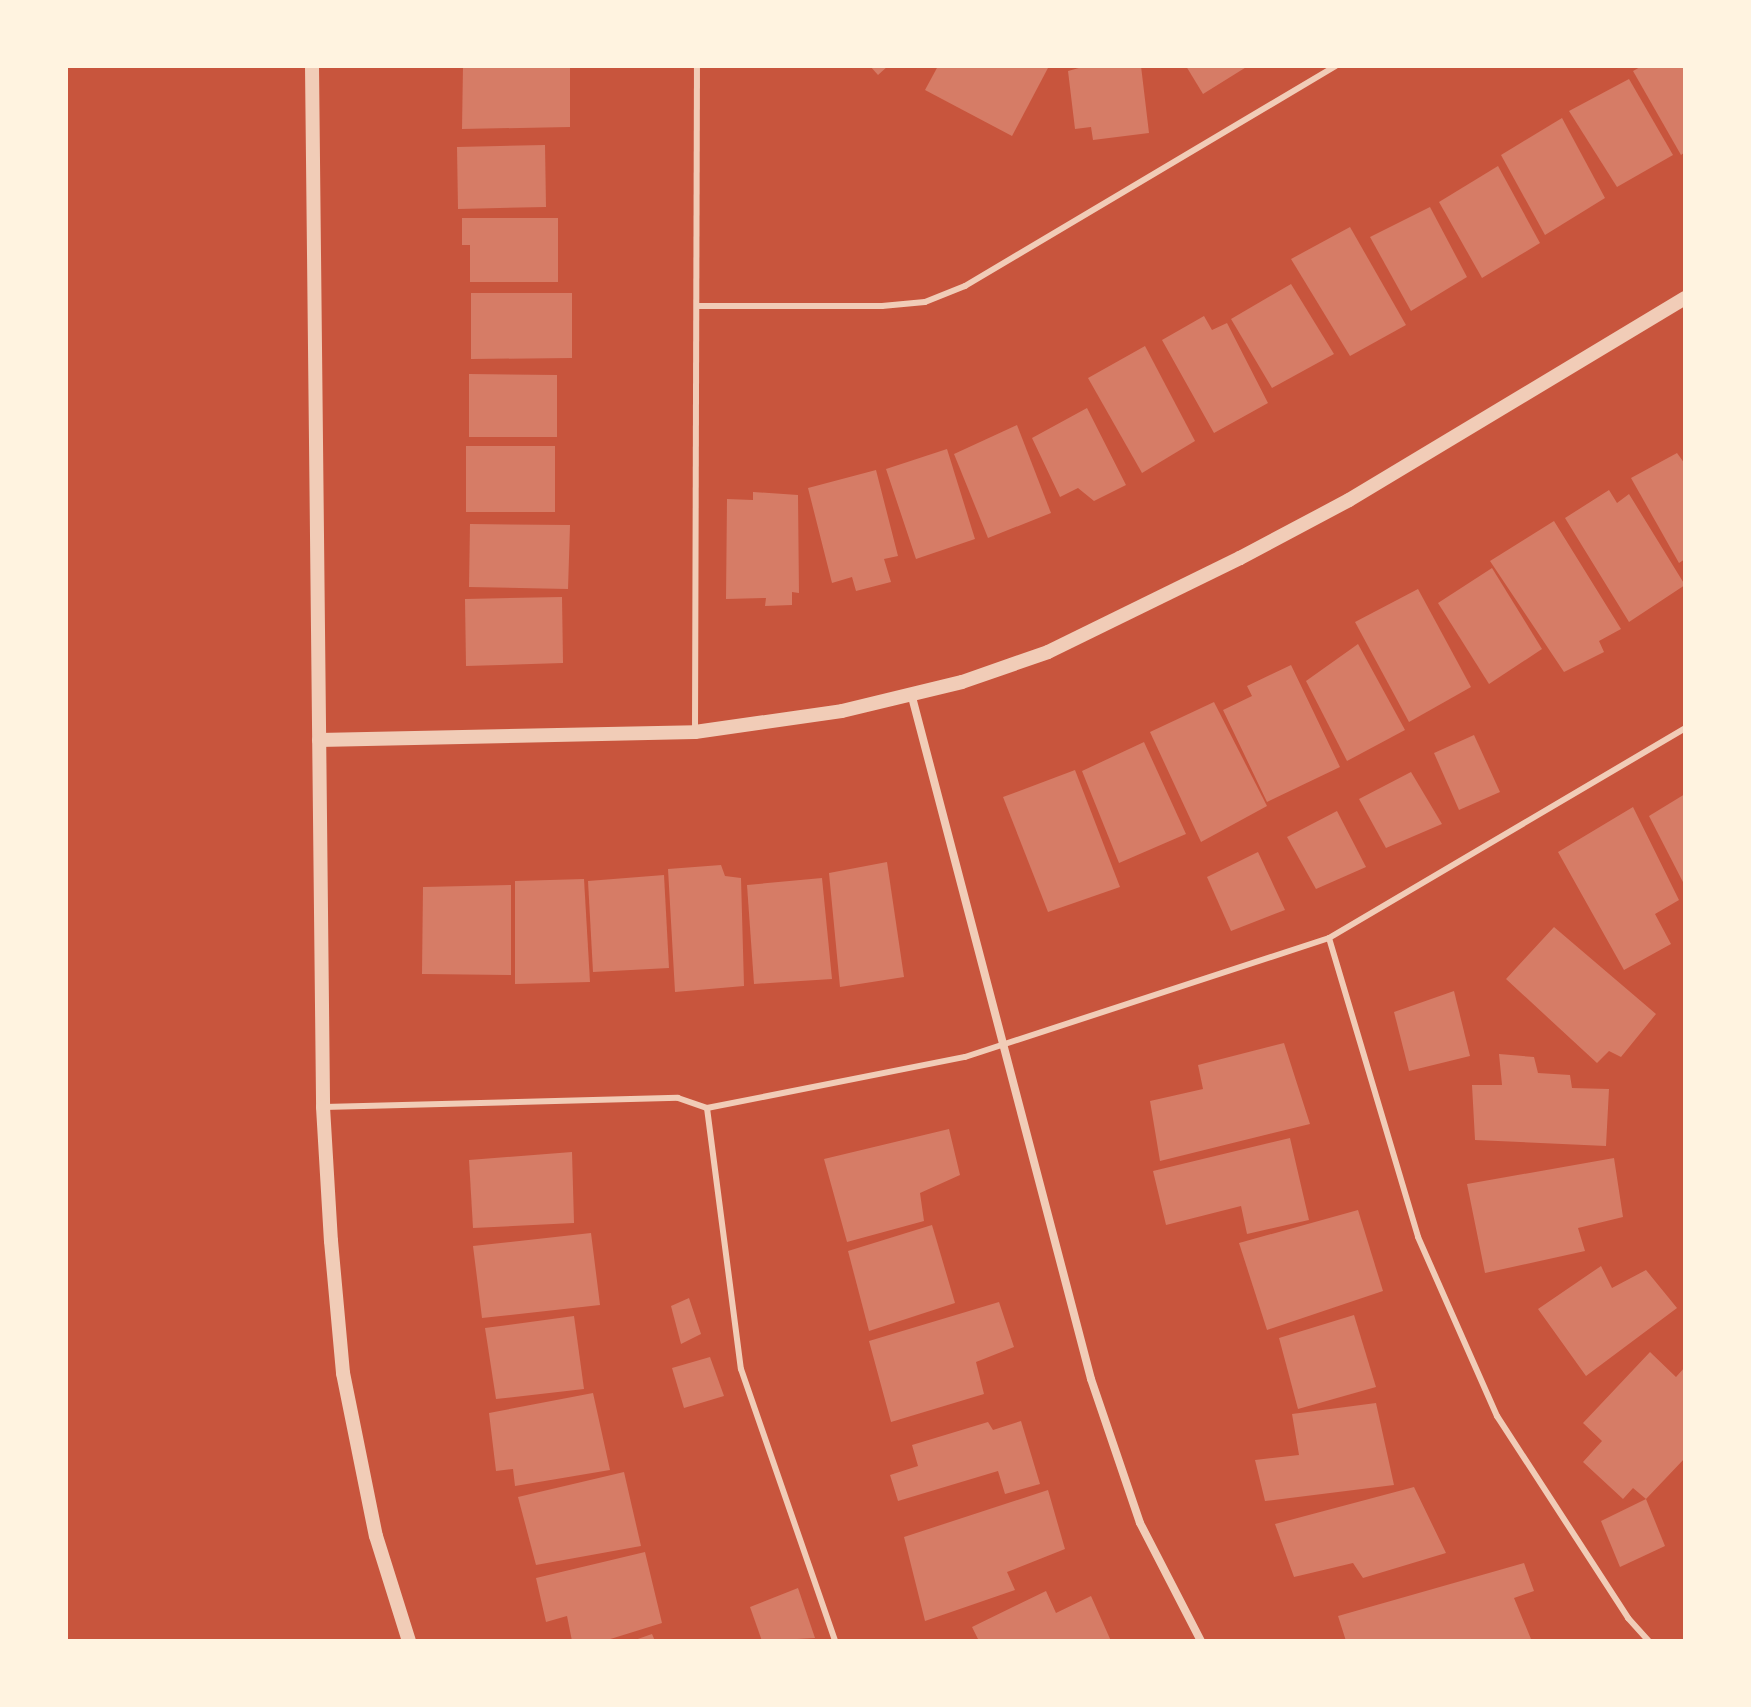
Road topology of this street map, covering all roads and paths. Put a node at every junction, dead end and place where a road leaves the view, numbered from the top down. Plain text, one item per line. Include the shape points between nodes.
1 (312, 66) edge
2 (697, 66) edge
3 (1336, 66) edge
4 (1685, 298) edge
5 (697, 306) junction
6 (912, 697) junction
7 (1685, 728) edge
8 (695, 732) junction
9 (319, 740) junction
10 (1329, 938) junction
11 (1004, 1046) junction
12 (323, 1107) junction
13 (707, 1108) junction
14 (409, 1641) edge
15 (835, 1641) edge
16 (1201, 1641) edge
17 (1649, 1641) edge

1 - 9 street
2 - 5 lane
3 - 5 lane via 965,286 925,302
4 - 6 street via 1349,500 1143,609 1048,652
5 - 8 lane
6 - 8 street
6 - 11 street
7 - 10 lane
8 - 9 street
9 - 12 street
10 - 11 lane
10 - 17 lane via 1418,1237 1497,1416 1628,1618
11 - 13 lane
11 - 16 street via 1091,1379 1140,1523
12 - 13 lane via 678,1098
12 - 14 street via 343,1373 376,1536
13 - 15 lane via 741,1369

